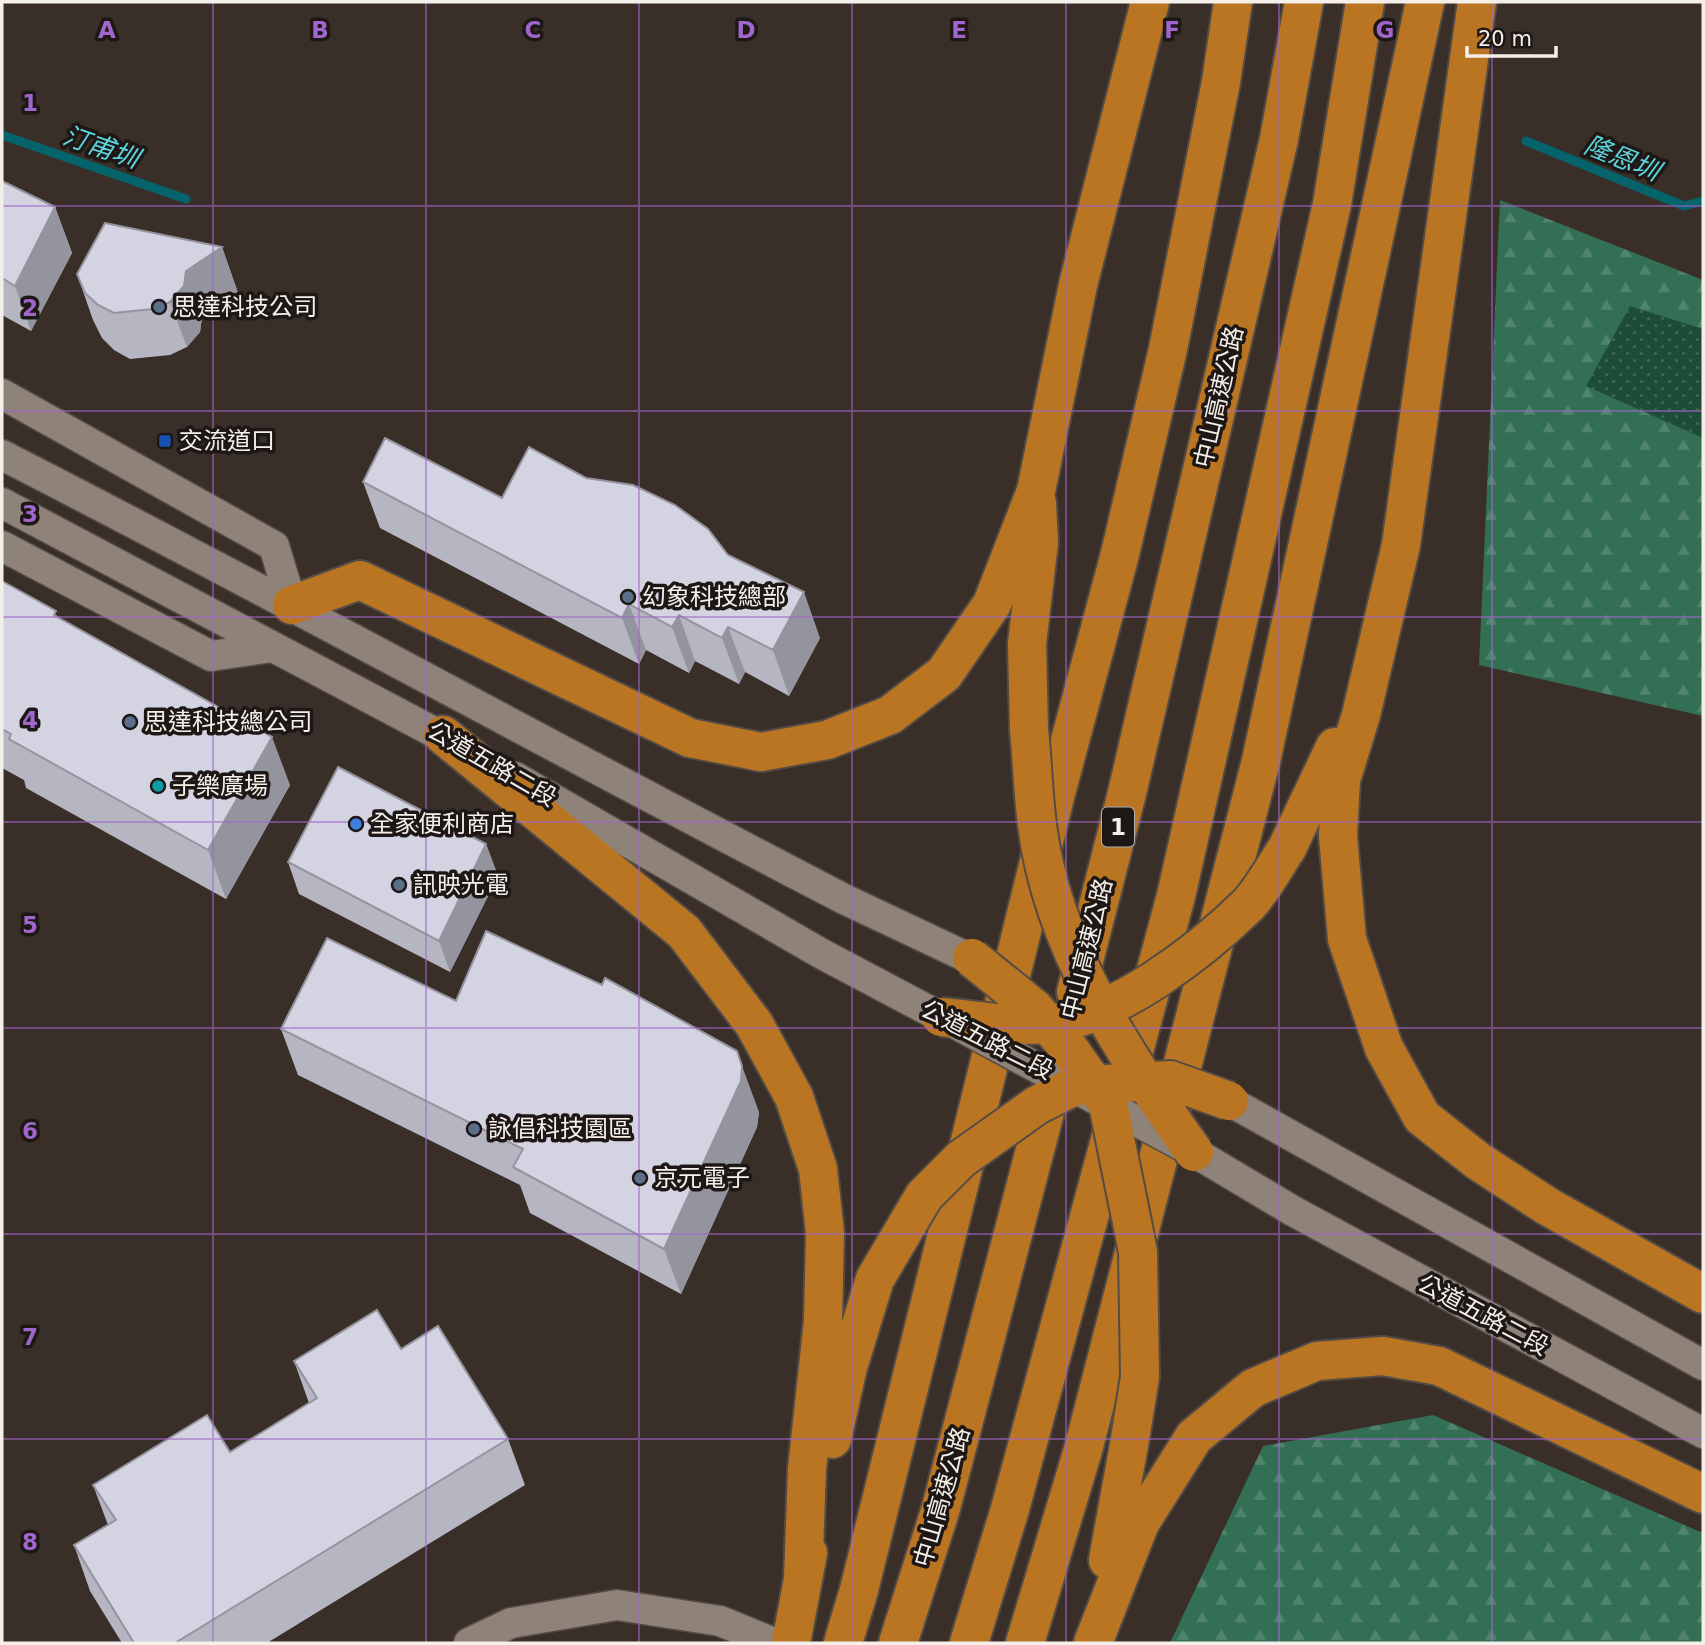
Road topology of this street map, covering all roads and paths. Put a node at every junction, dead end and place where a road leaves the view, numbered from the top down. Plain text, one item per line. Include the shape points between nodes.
1 (1150, 2) edge
2 (1233, 2) edge
3 (1304, 2) edge
4 (1365, 2) edge
5 (1425, 2) edge
6 (1477, 2) edge
7 (2, 394) edge
8 (2, 455) edge
9 (1036, 491) junction
10 (2, 503) edge
11 (1401, 545) junction
12 (2, 546) edge
13 (292, 605) junction
14 (272, 647) junction
15 (443, 736) junction
16 (972, 958) joint
17 (941, 1017) junction
18 (1087, 1023) junction
19 (1143, 1080) junction
20 (1093, 1091) junction
21 (1229, 1101) junction
22 (1195, 1152) junction
23 (1703, 1294) edge
24 (1703, 1365) edge
25 (1703, 1433) edge
26 (1703, 1494) edge
27 (803, 1579) junction
28 (1095, 1637) edge
29 (469, 1643) edge
30 (774, 1643) edge
31 (791, 1643) edge
32 (843, 1643) edge
33 (898, 1643) edge
34 (969, 1643) edge
35 (1025, 1643) edge

1 - 9 highway via 1078,285
2 - 32 highway via 1168,349 1120,554
3 - 33 highway, 中山高速公路 / 1 via 1279,139 1127,793 941,1508
4 - 34 highway via 1332,204 1176,896 1010,1509
5 - 35 highway via 1261,761 1083,1450
6 - 11 highway
7 - 13 street via 274,546
8 - 13 street, 公道五路二段
9 - 13 highway via 992,604 944,674 890,715 827,740 761,752 690,738 360,580
9 - 18 highway, bridge via 1039,542 1027,644 1037,827 1053,899 1078,965
10 - 14 street, 公道五路二段
11 - 18 highway, bridge via 1334,750 1287,848 1249,904 1190,955
11 - 23 highway via 1341,780 1338,836 1347,939 1384,1048 1422,1117 1478,1161 1547,1206
12 - 14 street via 211,656
13 - 16 street, 公道五路二段, bridge via 626,786 844,899
14 - 15 street, 公道五路二段
15 - 17 street, 公道五路二段 via 822,954
15 - 27 highway via 684,932 754,1024 794,1097 818,1169 825,1233 823,1321 807,1469
16 - 18 highway, bridge via 1034,1008
17 - 18 highway, bridge
17 - 20 street, 公道五路二段, bridge
18 - 19 highway, bridge
18 - 20 highway, bridge
18 - 21 street, bridge
19 - 20 highway, bridge
19 - 21 highway, bridge via 1170,1080
19 - 22 highway, bridge
20 - 22 street, 公道五路二段, bridge
20 - 27 highway, bridge via 1037,1105 961,1159 924,1196 875,1279 848,1367
20 - 28 highway, bridge via 1138,1252 1140,1377
21 - 24 street
22 - 25 street, 公道五路二段, bridge via 1293,1211
26 - 28 highway via 1439,1366 1383,1356 1317,1361 1253,1388 1194,1437 1140,1523
27 - 31 highway
29 - 30 street via 511,1623 617,1605 720,1621

